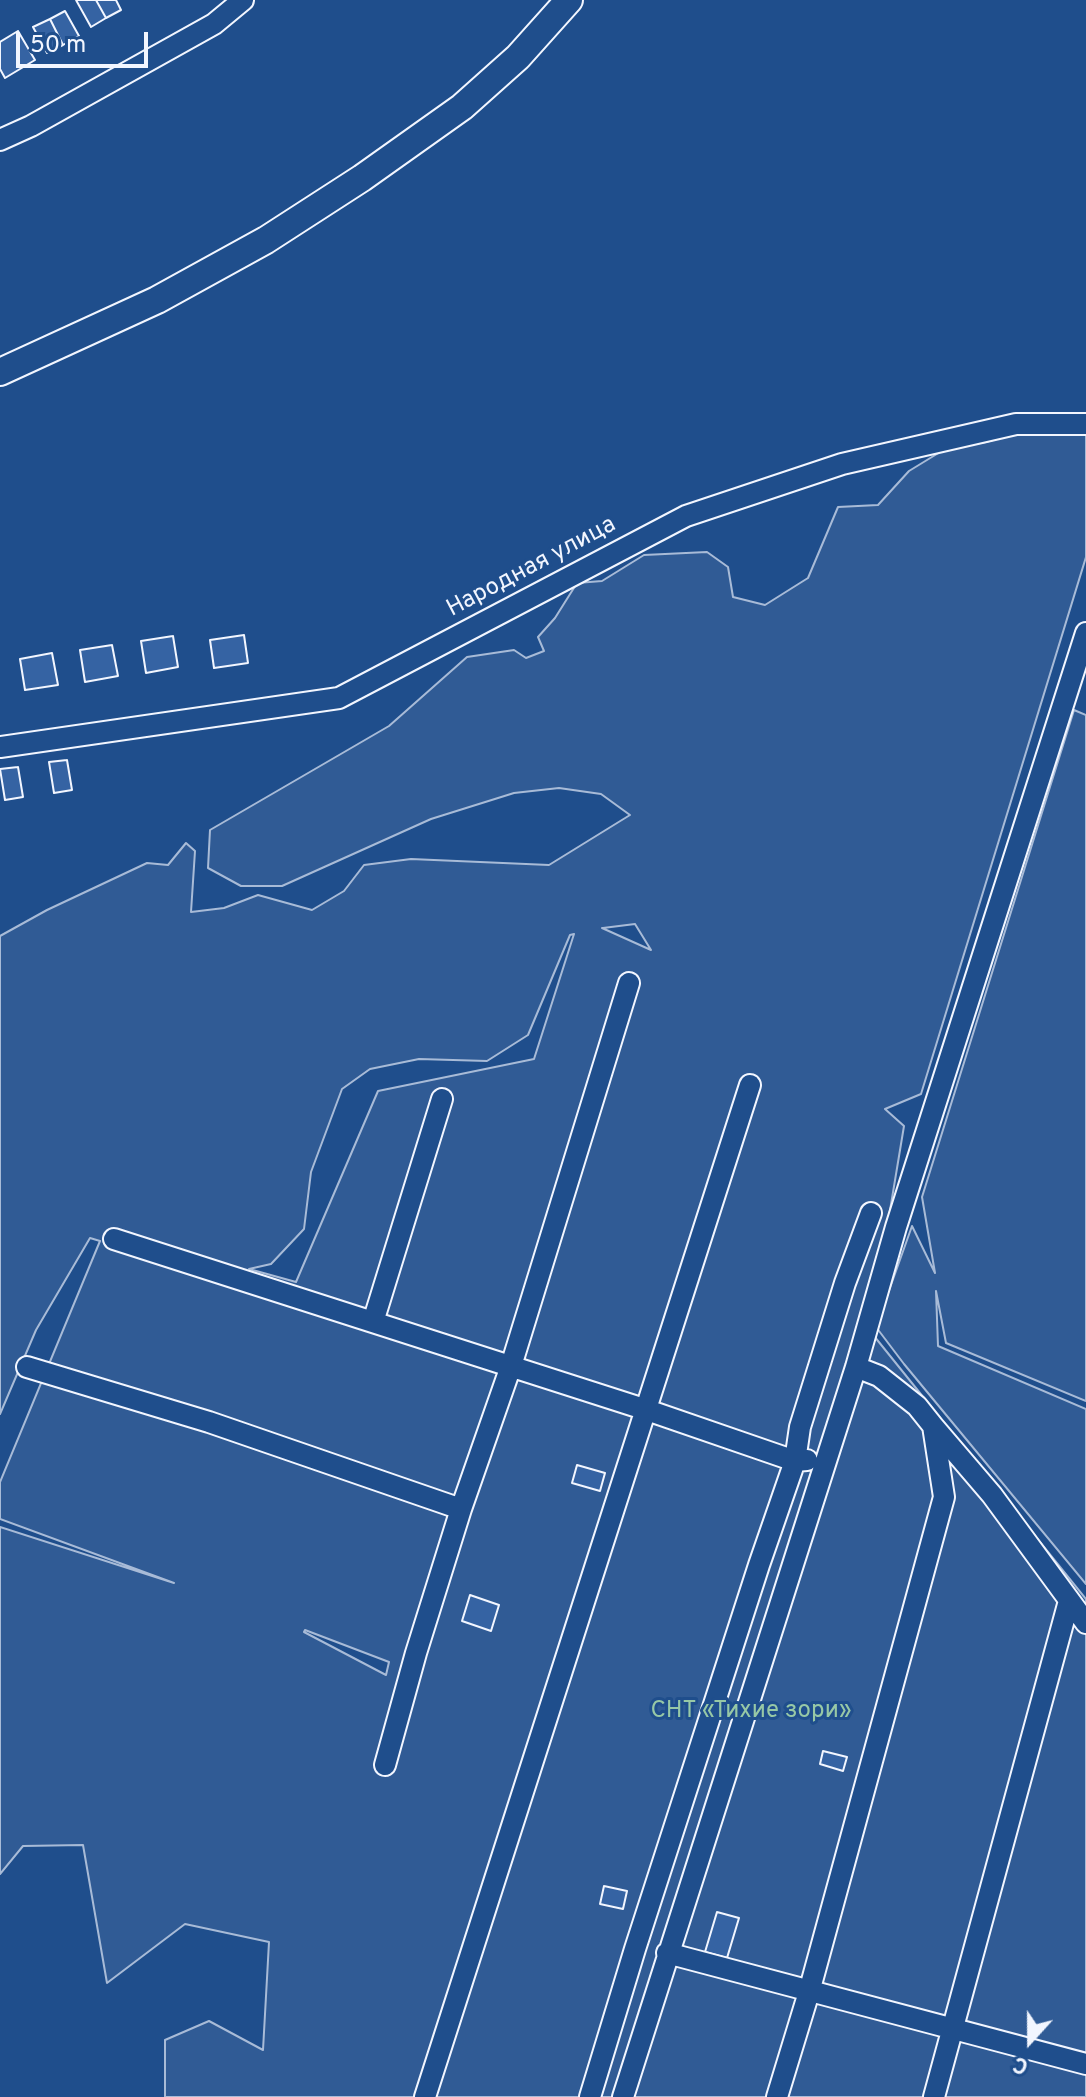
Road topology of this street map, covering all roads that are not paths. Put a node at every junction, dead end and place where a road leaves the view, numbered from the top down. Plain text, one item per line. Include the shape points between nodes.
1 (243, 0) edge
2 (569, 0) edge
3 (0, 140) edge
4 (0, 372) edge
5 (1086, 424) edge
6 (1086, 633) edge
7 (0, 747) edge
8 (629, 983) dead end
9 (750, 1085) dead end
10 (442, 1099) dead end
11 (871, 1213) dead end
12 (114, 1239) dead end
13 (373, 1322) junction
14 (511, 1366) junction
15 (27, 1367) dead end
16 (856, 1367) junction
17 (647, 1410) junction
18 (933, 1426) junction
19 (825, 1457) junction
20 (795, 1461) junction
21 (461, 1509) junction
22 (1069, 1601) junction
23 (1086, 1623) edge
24 (385, 1765) dead end
25 (667, 1953) junction
26 (809, 1992) junction
27 (952, 2030) junction
28 (1086, 2064) edge
29 (425, 2097) edge
30 (590, 2097) edge
31 (623, 2097) edge
32 (777, 2097) edge
33 (934, 2097) edge

1 - 3 street via 214,24
2 - 4 main road via 518,57 462,107 362,178 266,240 157,300
5 - 7 street, Народная улица via 1016,424 857,460 686,516 339,698
6 - 16 street
8 - 14 street
9 - 17 street
10 - 13 street
11 - 20 street via 800,1427
12 - 13 street
13 - 14 street
14 - 17 street
14 - 21 street
15 - 21 street via 209,1422
16 - 18 street via 879,1376
16 - 19 street
17 - 20 street
17 - 29 street
18 - 22 street via 992,1495
18 - 26 street via 944,1497
19 - 20 street
19 - 25 street
20 - 30 street
21 - 24 street
22 - 23 street
22 - 27 street
25 - 26 street
25 - 31 street
26 - 27 street
26 - 32 street
27 - 28 street
27 - 33 street

